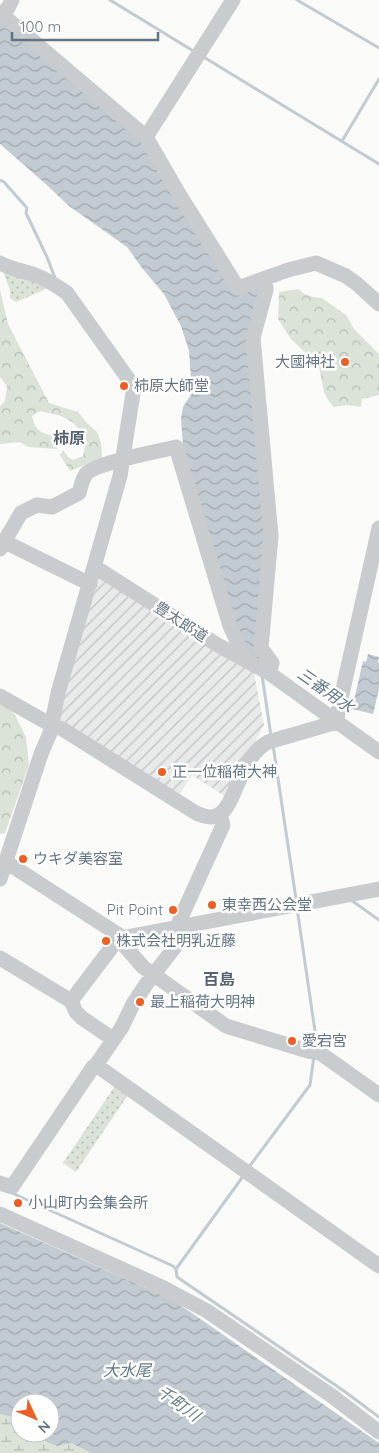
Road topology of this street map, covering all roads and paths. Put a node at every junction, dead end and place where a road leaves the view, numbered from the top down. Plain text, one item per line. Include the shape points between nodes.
1 (12, 0) edge
2 (233, 0) edge
3 (1, 13) edge
4 (146, 137) junction
5 (0, 263) edge
6 (264, 283) junction
7 (379, 304) edge
8 (123, 459) junction
9 (379, 528) edge
10 (2, 545) edge
11 (95, 567) junction
12 (90, 584) junction
13 (263, 668) junction
14 (0, 696) edge
15 (337, 717) junction
16 (49, 723) junction
17 (379, 752) edge
18 (220, 815) junction
19 (6, 862) junction
20 (0, 879) edge
21 (379, 889) edge
22 (180, 931) junction
23 (122, 941) junction
24 (0, 958) edge
25 (154, 974) junction
26 (72, 1002) junction
27 (113, 1039) junction
28 (96, 1065) junction
29 (379, 1094) edge
30 (0, 1183) edge
31 (0, 1214) edge
32 (379, 1266) edge
33 (379, 1432) edge

1 - 3 street
2 - 4 street
3 - 4 street
4 - 6 street via 238,288
5 - 8 street via 35,275 67,293 134,387
6 - 7 street via 288,270 316,263 346,276
6 - 13 street via 253,338 270,536 261,648 272,663
8 - 10 street via 94,468 86,474 79,493 52,507 37,505 21,513
8 - 11 street
8 - 13 street via 176,447 230,626
9 - 15 street
10 - 12 street
11 - 12 street
11 - 13 street, 豊太郎道 via 216,644
12 - 16 street
13 - 15 street, 豊太郎道
14 - 16 street
15 - 17 street, 豊太郎道
15 - 18 street via 260,746
16 - 18 street via 196,813 210,817
16 - 19 street
18 - 22 street via 223,825 179,922
19 - 20 street
19 - 23 street via 119,934
21 - 22 street
22 - 23 street
22 - 25 street via 178,943
23 - 25 street via 143,967
23 - 26 street via 114,942
24 - 26 street
25 - 27 street
25 - 29 street via 226,1026 314,1052
26 - 27 street via 82,1018
27 - 28 street
28 - 30 street via 12,1187
28 - 32 street
31 - 33 street via 164,1288 207,1311

